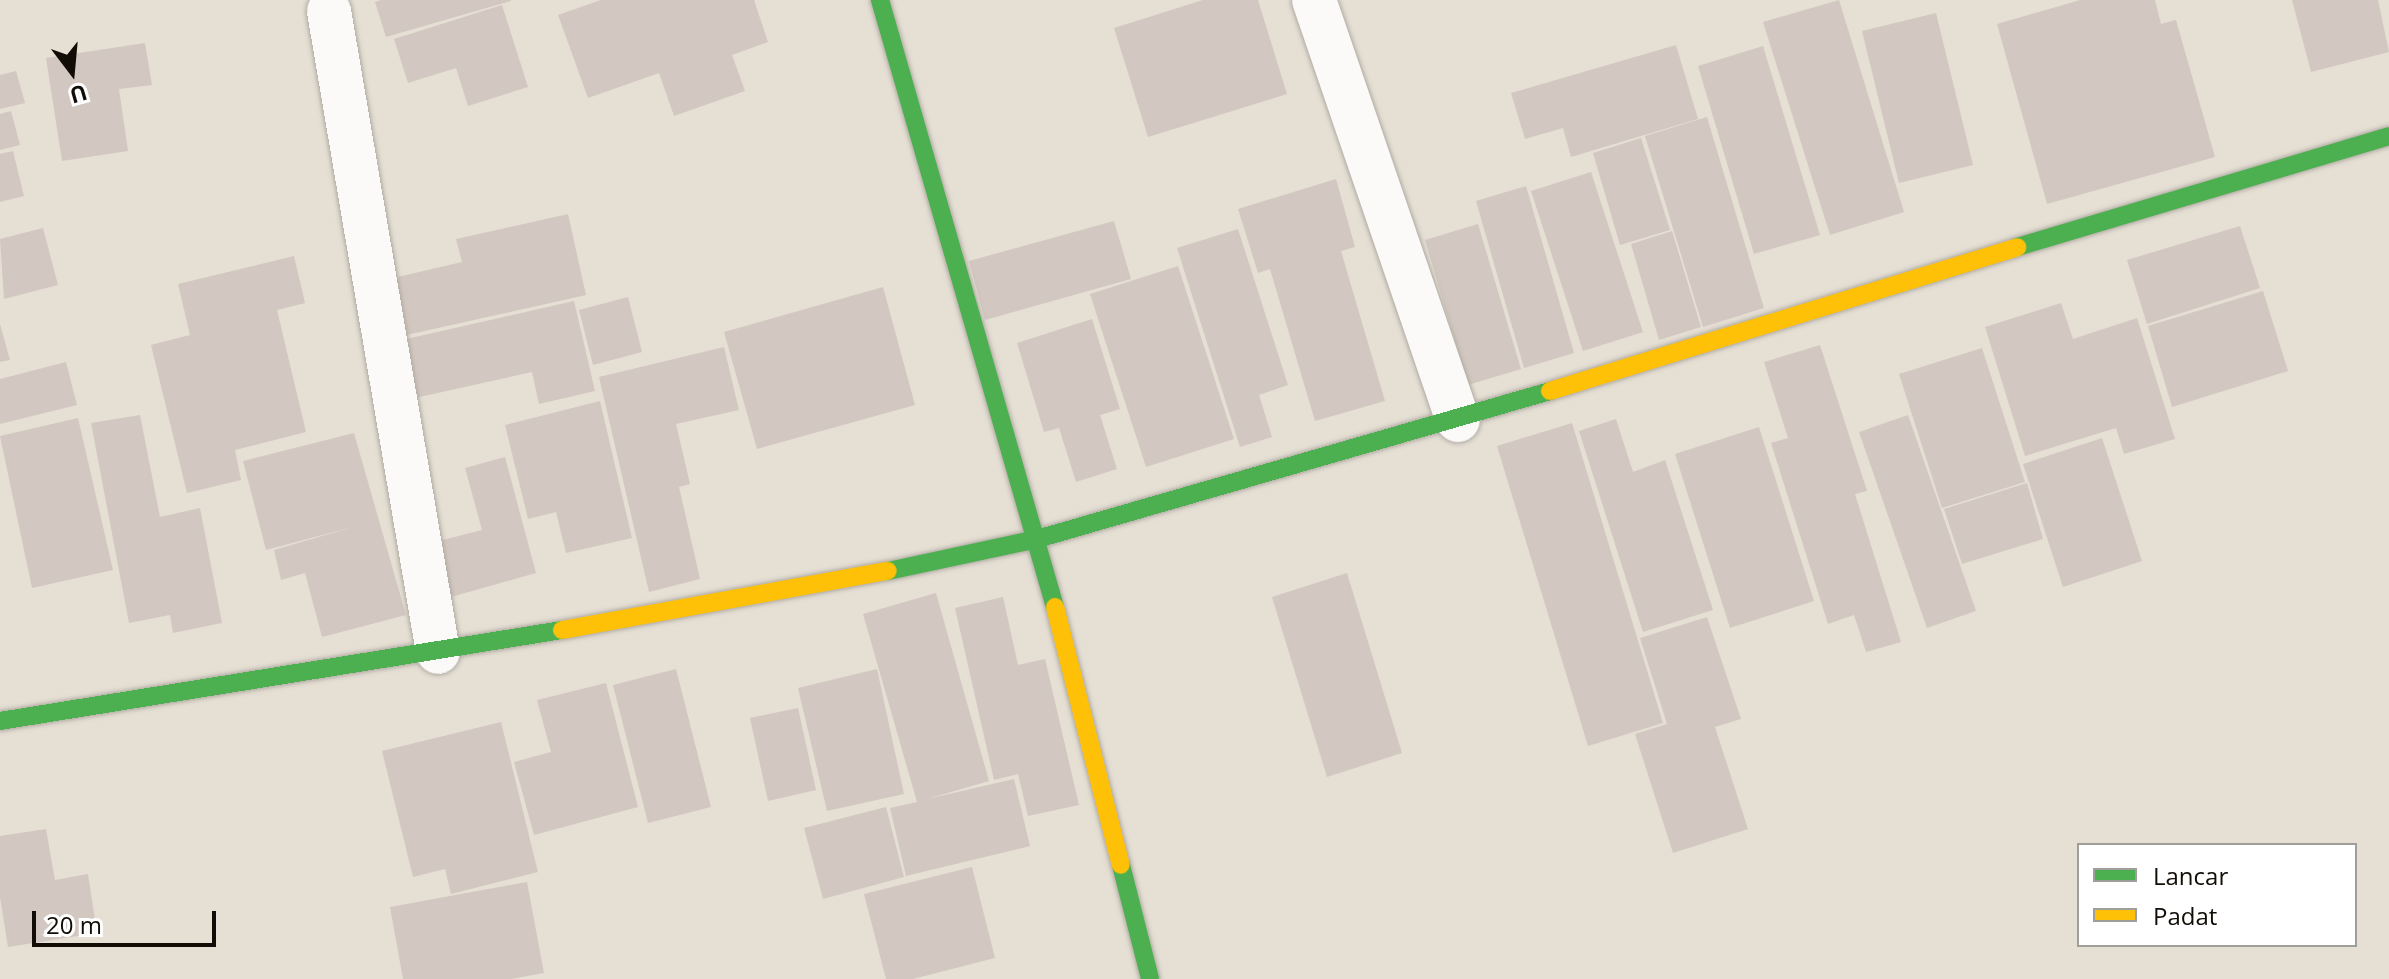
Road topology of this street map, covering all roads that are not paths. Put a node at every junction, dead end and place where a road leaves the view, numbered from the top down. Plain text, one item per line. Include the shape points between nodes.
1 (880, 0) edge
2 (1314, 0) edge
3 (329, 11) dead end
4 (2389, 136) edge
5 (1458, 420) junction
6 (1037, 539) junction
7 (438, 652) junction
8 (0, 721) edge
9 (1150, 979) edge

1 - 6 street
2 - 5 street
3 - 7 street
4 - 5 street via 1778,318
5 - 6 street
6 - 7 street via 759,598
6 - 9 street
7 - 8 street

